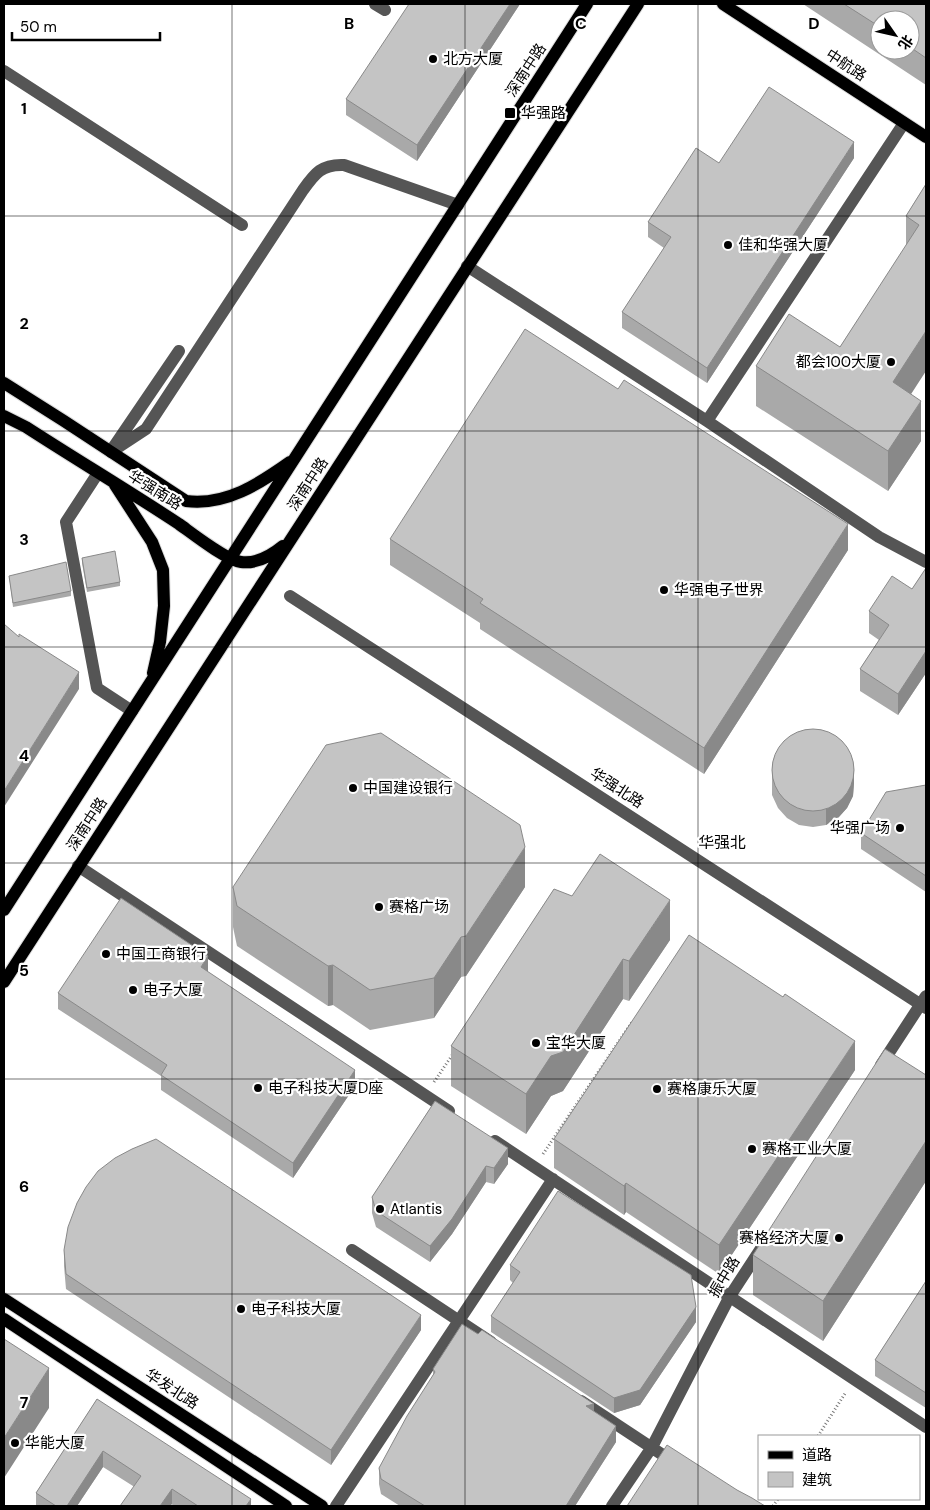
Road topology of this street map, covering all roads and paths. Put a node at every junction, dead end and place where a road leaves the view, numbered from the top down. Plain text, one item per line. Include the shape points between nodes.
1 (587, 4) edge
2 (638, 4) edge
3 (723, 4) edge
4 (4, 71) edge
5 (904, 122) junction
6 (926, 137) edge
7 (458, 206) junction
8 (242, 225) dead end
9 (467, 266) junction
10 (179, 351) dead end
11 (4, 383) edge
12 (4, 416) edge
13 (707, 421) junction
14 (111, 452) junction
15 (296, 457) junction
16 (98, 473) junction
17 (114, 483) junction
18 (290, 541) junction
19 (230, 558) junction
20 (926, 562) edge
21 (290, 596) dead end
22 (150, 682) junction
23 (132, 711) junction
24 (78, 866) junction
25 (4, 910) edge
26 (4, 982) edge
27 (924, 1003) edge
28 (636, 1015) edge
29 (454, 1053) dead end
30 (875, 1074) edge
31 (426, 1096) junction
32 (457, 1116) edge
33 (488, 1136) edge
34 (534, 1167) junction
35 (553, 1179) junction
36 (769, 1237) edge
37 (352, 1250) dead end
38 (730, 1296) junction
39 (4, 1298) edge
40 (4, 1319) edge
41 (459, 1321) junction
42 (499, 1347) edge
43 (854, 1379) junction
44 (572, 1395) edge
45 (926, 1427) edge
46 (819, 1435) edge
47 (652, 1448) junction
48 (684, 1469) edge
49 (286, 1506) edge
50 (322, 1506) edge
51 (336, 1506) edge
52 (612, 1506) edge

1 - 7 main road, 深南中路
2 - 9 main road, 深南中路
3 - 5 main road, 中航路
4 - 8 street
5 - 6 main road, 中航路
5 - 13 street
7 - 14 street via 344,165 333,164 320,169 146,429
7 - 15 main road, 深南中路
9 - 13 street
9 - 18 main road, 深南中路
10 - 14 street
11 - 14 main road, 华强南路
12 - 16 main road, 华强南路
13 - 20 street via 879,537
14 - 15 main road, 华强南路 via 186,501 209,502 227,498 259,482
15 - 19 main road, 深南中路
16 - 17 main road, 华强南路
16 - 23 street via 66,522 97,688
17 - 19 main road, 华强南路
17 - 22 main road via 152,542 163,570 163,620
18 - 19 main road, 华强南路 via 274,554 258,560 242,562
18 - 24 main road, 深南中路
19 - 22 main road, 深南中路
21 - 27 street, 华强北路
22 - 23 main road, 深南中路
23 - 25 main road, 深南中路
24 - 26 main road, 深南中路
24 - 31 street
27 - 30 street
28 - 34 path
29 - 31 path
31 - 32 street
33 - 34 street
34 - 35 street
35 - 38 street
35 - 41 street
36 - 38 street, 振中路
37 - 41 street
38 - 43 street
38 - 47 street, 振中路
39 - 50 main road, 华发北路
40 - 49 main road
41 - 42 street
41 - 51 street
43 - 45 street
43 - 46 path
44 - 47 street
47 - 48 street
47 - 52 street, 振中路

